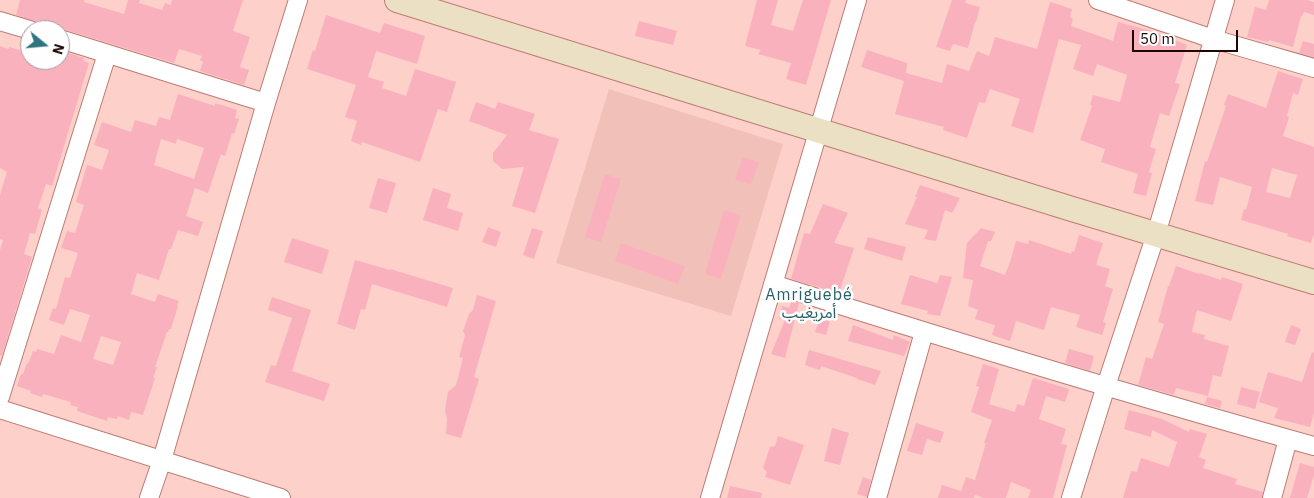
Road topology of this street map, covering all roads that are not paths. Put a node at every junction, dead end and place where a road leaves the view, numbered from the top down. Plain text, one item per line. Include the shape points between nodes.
1 (298, 0) edge
2 (397, 0) edge
3 (443, 0) edge
4 (857, 0) edge
5 (1098, 0) edge
6 (1225, 0) edge
7 (0, 21) edge
8 (20, 27) edge
9 (1213, 39) junction
10 (70, 42) edge
11 (107, 54) junction
12 (1314, 68) edge
13 (266, 102) junction
14 (821, 123) junction
15 (1158, 228) junction
16 (1314, 266) edge
17 (1314, 282) edge
18 (773, 284) junction
19 (924, 332) junction
20 (1106, 386) junction
21 (0, 396) edge
22 (0, 409) edge
23 (1288, 439) junction
24 (1314, 446) edge
25 (162, 460) junction
26 (149, 498) edge
27 (281, 498) edge
28 (710, 498) edge
29 (877, 498) edge
30 (1071, 498) edge
31 (1272, 498) edge

1 - 13 street
2 - 14 street
3 - 14 street via 690,77
4 - 14 street
5 - 9 street
6 - 9 street
7 - 8 street
9 - 12 street
9 - 15 street
10 - 11 street
11 - 13 street
11 - 21 street
13 - 25 street
14 - 15 street
14 - 18 street
15 - 16 street
15 - 17 street
15 - 20 street
18 - 19 street
18 - 28 street
19 - 20 street
19 - 29 street
20 - 23 street
20 - 30 street
22 - 25 street
23 - 24 street
23 - 31 street
25 - 26 street
25 - 27 street

